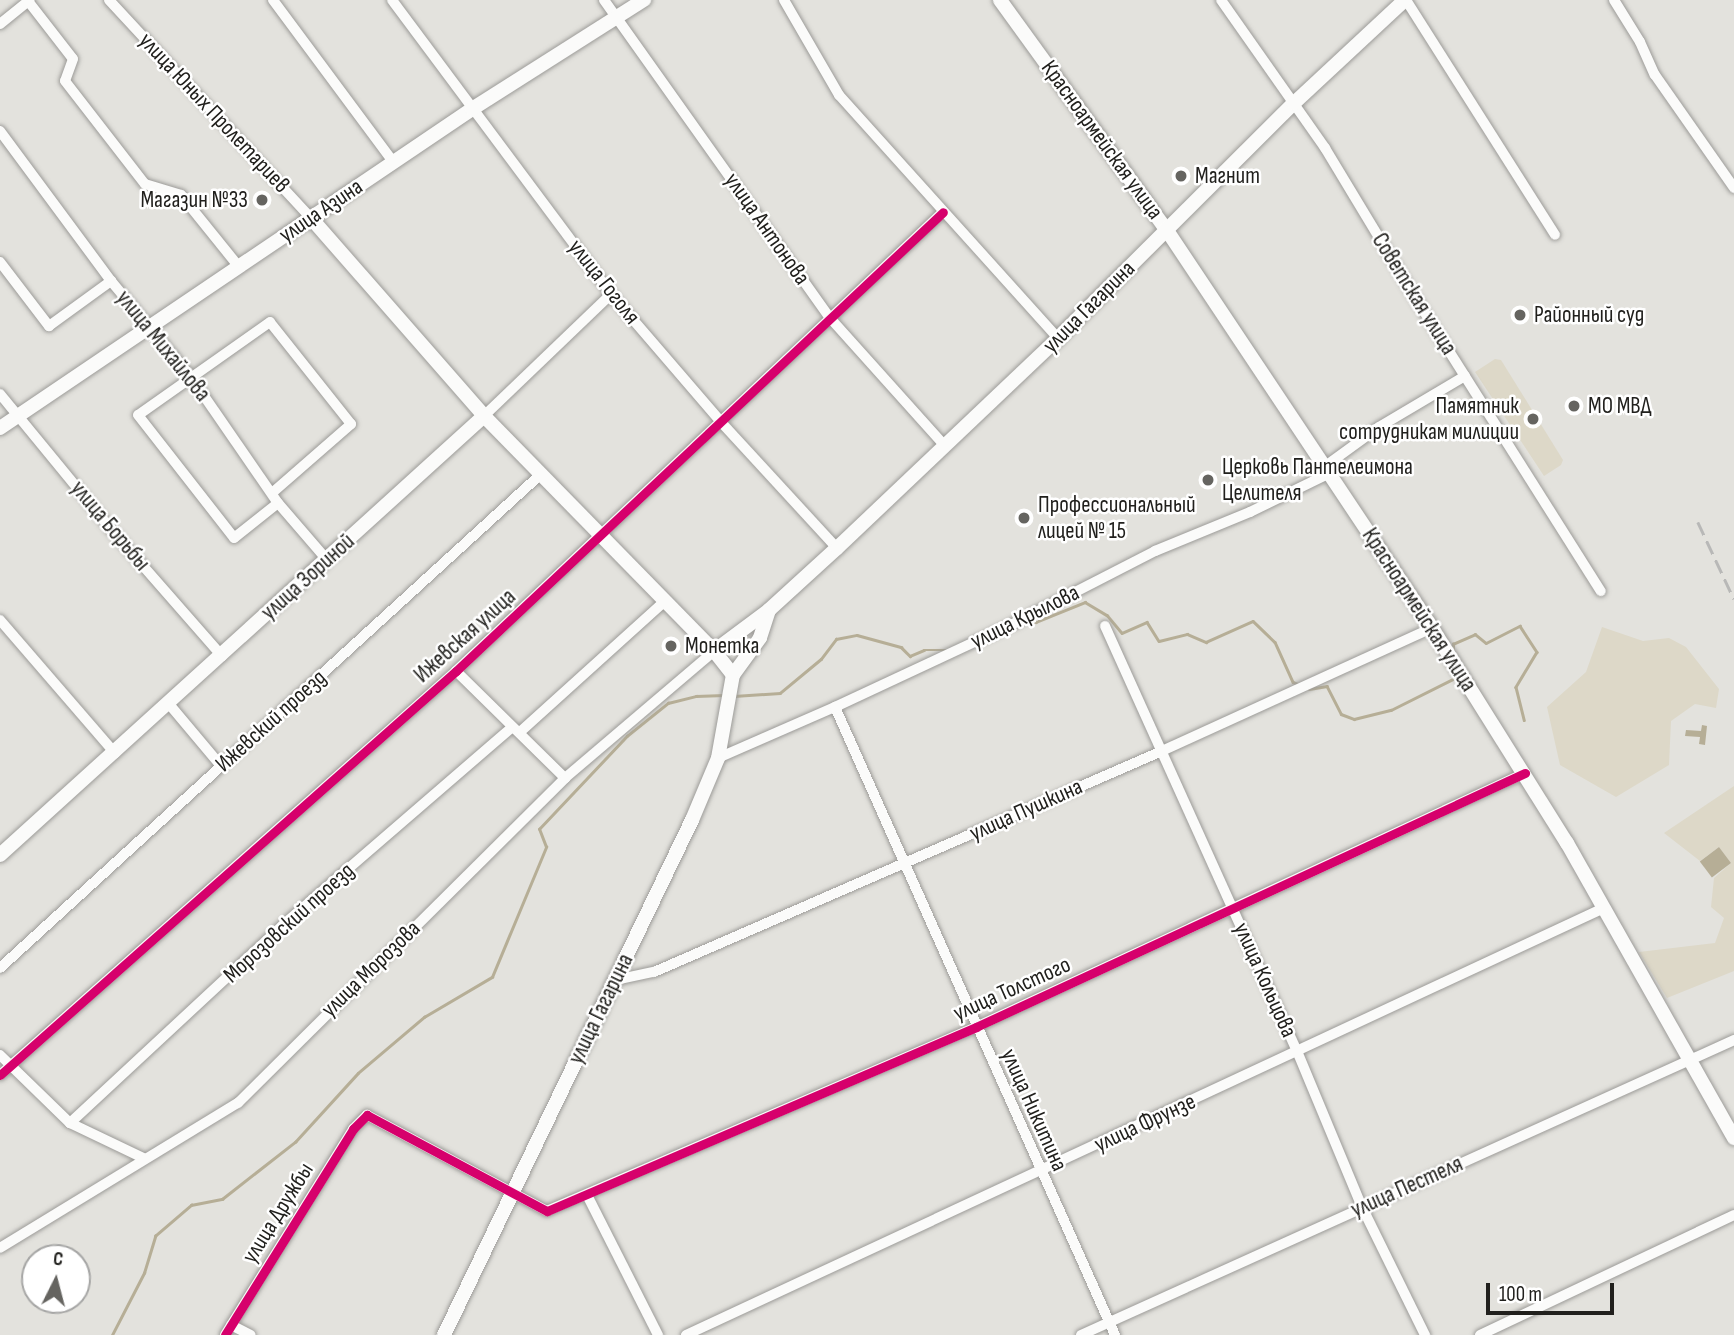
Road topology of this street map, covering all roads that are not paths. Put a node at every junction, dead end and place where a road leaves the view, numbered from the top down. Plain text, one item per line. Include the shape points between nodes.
1 (29, 0) edge
2 (109, 0) edge
3 (272, 0) edge
4 (392, 0) edge
5 (604, 0) edge
6 (644, 0) edge
7 (784, 0) edge
8 (1000, 0) edge
9 (1221, 0) edge
10 (1406, 0) edge
11 (1614, 0) edge
12 (617, 18) junction
13 (0, 24) edge
14 (1294, 103) junction
15 (472, 109) junction
16 (0, 131) edge
17 (394, 163) junction
18 (1734, 188) edge
19 (943, 212) junction
20 (310, 217) junction
21 (1166, 229) junction
22 (1555, 235) dead end
23 (0, 262) edge
24 (239, 267) junction
25 (111, 281) junction
26 (611, 295) junction
27 (831, 319) junction
28 (150, 328) junction
29 (1058, 338) junction
30 (1465, 376) junction
31 (191, 377) junction
32 (0, 394) edge
33 (16, 416) junction
34 (484, 416) junction
35 (721, 422) junction
36 (0, 428) edge
37 (944, 446) junction
38 (1327, 470) junction
39 (541, 474) junction
40 (275, 498) junction
41 (601, 536) junction
42 (837, 548) junction
43 (327, 560) junction
44 (1601, 592) dead end
45 (665, 601) junction
46 (769, 610) junction
47 (0, 620) edge
48 (1105, 626) dead end
49 (1432, 628) junction
50 (714, 651) junction
51 (222, 656) junction
52 (456, 671) junction
53 (733, 676) junction
54 (169, 704) junction
55 (835, 707) junction
56 (516, 730) junction
57 (1162, 751) junction
58 (115, 753) junction
59 (718, 758) junction
60 (221, 766) junction
61 (1525, 773) junction
62 (565, 778) junction
63 (0, 855) edge
64 (904, 863) junction
65 (1604, 908) junction
66 (1234, 910) junction
67 (0, 968) edge
68 (615, 980) junction
69 (976, 1027) junction
70 (1734, 1040) edge
71 (1297, 1051) junction
72 (0, 1055) edge
73 (1688, 1060) junction
74 (11, 1065) junction
75 (0, 1075) edge
76 (70, 1123) junction
77 (1734, 1138) edge
78 (145, 1159) junction
79 (1041, 1172) junction
80 (512, 1191) junction
81 (587, 1195) junction
82 (1362, 1207) junction
83 (1734, 1215) edge
84 (0, 1248) edge
85 (1110, 1322) junction
86 (228, 1330) edge
87 (251, 1335) edge
88 (444, 1335) edge
89 (658, 1335) edge
90 (686, 1335) edge
91 (1082, 1335) edge
92 (1115, 1335) edge
93 (1425, 1335) edge
94 (1480, 1335) edge

1 - 13 street
1 - 24 street via 73,59 65,81 145,184 181,195
2 - 20 street, улица Юных Пролетариев
3 - 17 street
4 - 15 street, улица Гоголя
5 - 12 street, улица Антонова
6 - 12 main road, улица Азина
7 - 19 street via 839,94
8 - 21 main road, Красноармейская улица
9 - 14 street, Советская улица
10 - 14 main road, улица Гагарина
10 - 22 street
11 - 18 street via 1655,75
12 - 15 main road, улица Азина
12 - 27 street, улица Антонова
14 - 21 main road, улица Гагарина
14 - 30 street, Советская улица
15 - 17 main road, улица Азина
15 - 26 street, улица Гоголя
16 - 25 street, улица Михайлова
17 - 20 main road, улица Азина
19 - 27 street, Ижевская улица
19 - 29 street
20 - 24 main road, улица Азина
20 - 34 main road, улица Юных Пролетариев
21 - 29 main road, улица Гагарина
21 - 38 main road, Красноармейская улица
23 - 25 street via 49,326
24 - 28 main road, улица Азина
25 - 28 street, улица Михайлова
26 - 34 street, улица Зориной
26 - 35 street, улица Гоголя
27 - 35 street, Ижевская улица
27 - 37 street, улица Антонова
28 - 31 street, улица Михайлова
28 - 33 main road, улица Азина
29 - 37 main road, улица Гагарина
30 - 38 street, улица Крылова via 1379,427
30 - 44 street, Советская улица
31 - 40 street, улица Михайлова
31 - 40 street via 138,415 234,538
31 - 40 street via 270,322 351,424
32 - 33 street, улица Борьбы
33 - 36 main road, улица Азина
33 - 51 street, улица Борьбы
34 - 39 main road, улица Юных Пролетариев
34 - 43 main road, улица Зориной
35 - 41 street, Ижевская улица
35 - 42 street, улица Гоголя
37 - 42 main road, улица Гагарина
38 - 49 main road, Красноармейская улица
38 - 55 street, улица Крылова via 1250,512 1155,551
39 - 41 main road, улица Юных Пролетариев
39 - 60 street, Ижевский проезд
40 - 43 street, улица Михайлова
41 - 45 main road, улица Юных Пролетариев
41 - 52 street, Ижевская улица
42 - 46 main road, улица Гагарина
43 - 51 main road, улица Зориной
45 - 50 main road, улица Юных Пролетариев
45 - 56 street, Морозовский проезд
46 - 50 main road, улица Гагарина
46 - 53 main road via 760,638
47 - 58 street
48 - 57 street, улица Кольцова
49 - 57 street, улица Пушкина
49 - 61 main road, Красноармейская улица
50 - 53 main road, улица Юных Пролетариев
50 - 62 street, улица Морозова
51 - 54 main road, улица Зориной
52 - 56 street
52 - 74 street, Ижевская улица
53 - 59 main road, улица Гагарина
54 - 58 main road, улица Зориной
54 - 60 street
55 - 59 street, улица Крылова
55 - 64 street, улица Никитина
56 - 62 street
56 - 76 street, Морозовский проезд via 283,925
57 - 64 street, улица Пушкина
57 - 66 street, улица Кольцова
58 - 63 main road, улица Зориной
59 - 68 main road, улица Гагарина
60 - 67 street, Ижевский проезд
61 - 65 main road, Красноармейская улица
61 - 66 street, улица Толстого
62 - 78 street, улица Морозова via 238,1103
64 - 68 street, улица Пушкина via 654,972
64 - 69 street, улица Никитина
65 - 71 street, улица Фрунзе
65 - 73 main road, Красноармейская улица
66 - 69 street, улица Толстого
66 - 71 street, улица Кольцова
68 - 80 main road, улица Гагарина
69 - 79 street, улица Никитина
69 - 81 street, улица Толстого
70 - 73 street, улица Пестеля
71 - 79 street, улица Фрунзе
71 - 82 street, улица Кольцова
72 - 74 street
73 - 77 main road, Красноармейская улица
73 - 82 street, улица Пестеля
74 - 75 street, Ижевская улица
74 - 76 street
76 - 78 street
78 - 84 street, улица Морозова
79 - 85 street, улица Никитина
79 - 90 street, улица Фрунзе
80 - 81 street, улица Толстого via 547,1212
80 - 86 street, улица Дружбы via 367,1115 352,1129
80 - 88 main road, улица Гагарина
81 - 89 street
82 - 85 street, улица Пестеля
82 - 93 street, улица Кольцова
83 - 94 street
85 - 91 street, улица Пестеля
85 - 92 street, улица Никитина
86 - 87 street

